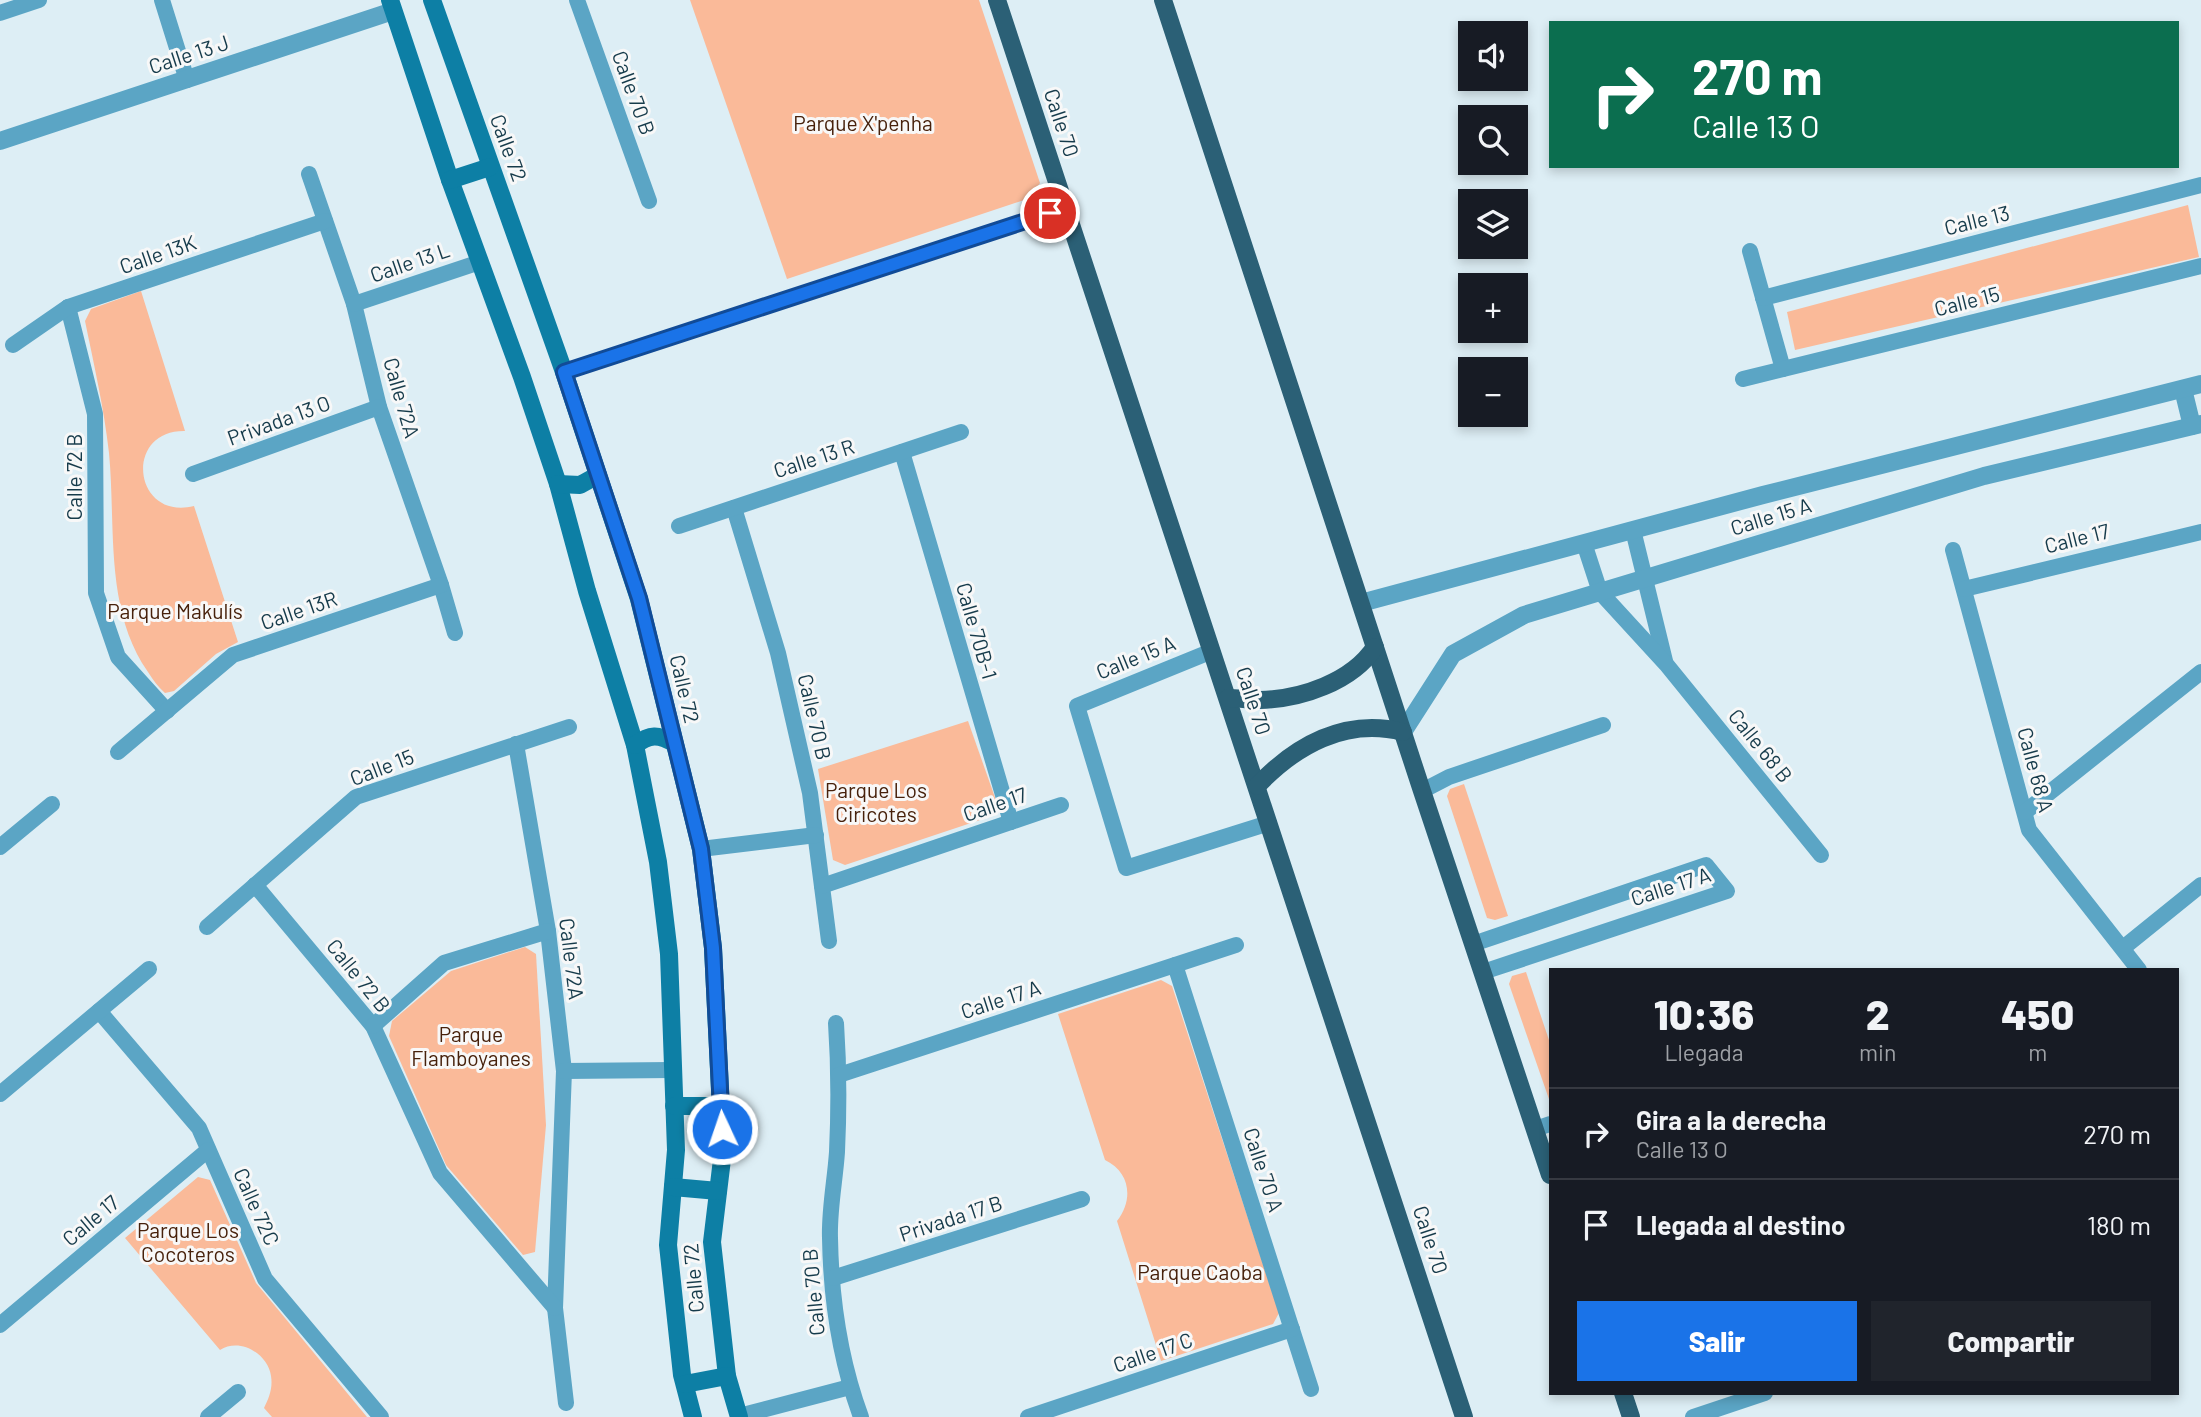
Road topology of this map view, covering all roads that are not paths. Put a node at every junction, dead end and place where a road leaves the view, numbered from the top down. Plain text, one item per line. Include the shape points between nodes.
1 (39, 0) edge
2 (162, 0) edge
3 (432, 0) edge
4 (577, 0) edge
5 (997, 0) edge
6 (1163, 0) edge
7 (16, 4) edge
8 (391, 6) edge
9 (0, 13) edge
10 (187, 80) junction
11 (0, 141) edge
12 (491, 167) junction
13 (309, 174) dead end
14 (450, 180) junction
15 (2201, 185) edge
16 (649, 201) dead end
17 (1065, 208) junction
18 (325, 221) junction
19 (1750, 251) dead end
20 (480, 262) junction
21 (2201, 266) edge
22 (1763, 298) junction
23 (354, 304) junction
24 (68, 307) junction
25 (13, 345) dead end
26 (1783, 369) junction
27 (564, 372) junction
28 (1742, 379) dead end
29 (2201, 384) edge
30 (2183, 389) junction
31 (379, 407) junction
32 (2197, 425) edge
33 (961, 432) dead end
34 (902, 452) junction
35 (193, 474) dead end
36 (598, 475) junction
37 (558, 484) junction
38 (734, 508) junction
39 (680, 526) dead end
40 (1633, 530) junction
41 (2201, 532) edge
42 (1584, 543) junction
43 (1953, 550) dead end
44 (1646, 578) junction
45 (441, 585) junction
46 (1964, 589) junction
47 (1600, 592) junction
48 (1360, 603) junction
49 (456, 633) dead end
50 (1375, 647) junction
51 (1212, 651) junction
52 (1666, 664) junction
53 (2201, 672) edge
54 (1228, 698) junction
55 (167, 711) junction
56 (1603, 725) dead end
57 (569, 727) dead end
58 (1403, 732) junction
59 (674, 743) junction
60 (516, 744) junction
61 (635, 745) junction
62 (118, 752) dead end
63 (1257, 786) junction
64 (1422, 791) junction
65 (52, 804) dead end
66 (1061, 805) dead end
67 (2025, 812) junction
68 (1011, 822) junction
69 (1269, 823) junction
70 (816, 835) junction
71 (3, 840) edge
72 (701, 849) junction
73 (1821, 855) dead end
74 (255, 885) junction
75 (2201, 885) edge
76 (822, 886) junction
77 (207, 927) dead end
78 (548, 931) junction
79 (830, 941) dead end
80 (1473, 944) junction
81 (1236, 945) dead end
82 (2123, 948) junction
83 (1175, 965) junction
84 (2138, 968) edge
85 (149, 970) dead end
86 (1483, 972) junction
87 (99, 1011) junction
88 (836, 1023) dead end
89 (373, 1026) junction
90 (672, 1070) junction
91 (564, 1071) junction
92 (839, 1075) junction
93 (0, 1094) edge
94 (721, 1106) junction
95 (674, 1107) junction
96 (1543, 1127) edge
97 (208, 1150) junction
98 (1549, 1168) edge
99 (673, 1187) junction
100 (718, 1191) junction
101 (1082, 1199) dead end
102 (833, 1278) junction
103 (555, 1308) junction
104 (0, 1325) edge
105 (1292, 1329) junction
106 (727, 1376) junction
107 (685, 1384) junction
108 (850, 1387) junction
109 (1311, 1389) dead end
110 (237, 1392) dead end
111 (1624, 1395) edge
112 (1759, 1395) edge
113 (566, 1403) dead end
114 (739, 1416) edge
115 (208, 1417) edge
116 (381, 1417) edge
117 (693, 1417) edge
118 (861, 1417) edge
119 (1028, 1417) edge
120 (1464, 1417) edge
121 (1632, 1417) edge
122 (1693, 1417) edge

1 - 7 street
2 - 10 street
3 - 12 main road, Calle 72
4 - 16 street, Calle 70 B
5 - 17 main road, Calle 70
6 - 48 main road
7 - 9 street
8 - 10 street, Calle 13 J
8 - 14 main road, Calle 72
10 - 11 street, Calle 13 J
12 - 14 main road
12 - 27 main road, Calle 72
13 - 18 street, Calle 72A
14 - 20 main road, Calle 72
15 - 22 street, Calle 13
17 - 27 street
17 - 51 main road, Calle 70
18 - 23 street, Calle 72A
18 - 24 street, Calle 13K
19 - 22 street
20 - 23 street, Calle 13 L
20 - 37 main road, Calle 72
21 - 26 street, Calle 15
22 - 26 street
23 - 31 street, Calle 72A
24 - 25 street, Calle 13K
24 - 55 street, Calle 72 B via 95,414 96,593 118,657
26 - 28 street, Calle 15
27 - 36 main road, Calle 72
29 - 30 street, Calle 15 A
30 - 32 street
30 - 40 street, Calle 15 A
31 - 35 street, Privada 13 O
31 - 45 street, Calle 72A
32 - 44 street, Calle 15 A via 1984,477
33 - 34 street, Calle 13 R
34 - 38 street, Calle 13 R
34 - 68 street, Calle 70B-1
36 - 37 main road via 580,485
36 - 59 main road, Calle 72 via 639,598
37 - 61 main road, Calle 72
38 - 39 street, Calle 13 R
38 - 70 street, Calle 70 B via 778,653
40 - 42 street, Calle 15 A
40 - 44 street, Calle 68 B
41 - 46 street, Calle 17
42 - 47 street, Calle 68 B
42 - 48 street, Calle 15 A
43 - 46 street, Calle 68 A
44 - 47 street, Calle 15 A
44 - 52 street, Calle 68 B
45 - 49 street, Calle 72A
45 - 55 street, Calle 13R via 233,655
46 - 67 street, Calle 68 A
47 - 52 street, Calle 68 B
47 - 58 street, Calle 15 A via 1524,615 1453,654
48 - 50 main road
50 - 54 main road via 1348,673 1318,688 1260,700
50 - 58 main road
51 - 54 main road, Calle 70
51 - 69 street, Calle 15 A via 1077,706 1126,868
52 - 73 street, Calle 68 B
53 - 67 street
54 - 63 main road, Calle 70
55 - 62 street, Calle 13R
56 - 64 street via 1449,777
57 - 60 street, Calle 15
58 - 63 main road via 1360,728 1330,735 1278,764
58 - 64 main road
59 - 61 main road via 654,735
59 - 72 main road, Calle 72
60 - 74 street, Calle 15 via 356,797
60 - 78 street, Calle 72A
61 - 90 main road, Calle 72 via 658,862 669,954
63 - 69 main road, Calle 70
64 - 80 main road
65 - 71 street
66 - 68 street, Calle 17
67 - 82 street, Calle 68 A via 2029,830
68 - 76 street, Calle 17
69 - 120 main road, Calle 70
70 - 72 street
70 - 76 street, Calle 70 B
72 - 94 main road, Calle 72 via 713,948
74 - 77 street, Calle 15
74 - 89 street, Calle 72 B
75 - 82 street
76 - 79 street, Calle 70 B
78 - 89 street via 444,963
78 - 91 street, Calle 72A
80 - 86 main road
80 - 86 street, Calle 17 A via 1706,865 1727,891
81 - 83 street, Calle 17 A
82 - 84 street, Calle 68 A
83 - 92 street, Calle 17 A
83 - 105 street, Calle 70 A
85 - 87 street
86 - 96 main road
87 - 93 street
87 - 97 street, Calle 72C via 199,1128
88 - 92 street, Calle 70 B
89 - 103 street, Calle 72 B via 440,1173
90 - 91 street
90 - 95 main road, Calle 72
91 - 103 street, Calle 72A
92 - 102 street, Calle 70 B via 829,1236
94 - 95 main road
94 - 100 main road, Calle 72 via 723,1151
95 - 99 main road, Calle 72
96 - 98 main road
97 - 104 street, Calle 17
97 - 116 street, Calle 72C via 265,1279
99 - 100 main road
99 - 107 main road, Calle 72 via 668,1245
100 - 106 main road, Calle 72 via 712,1242
101 - 102 street, Privada 17 B
102 - 108 street, Calle 70 B via 839,1340
103 - 113 street, Calle 72A
105 - 109 street, Calle 70 A
105 - 119 street, Calle 17 C
106 - 107 main road
106 - 114 main road, Calle 72
107 - 117 main road, Calle 72
108 - 114 street
108 - 118 street, Calle 70 B
110 - 115 street
111 - 121 main road
112 - 122 street

